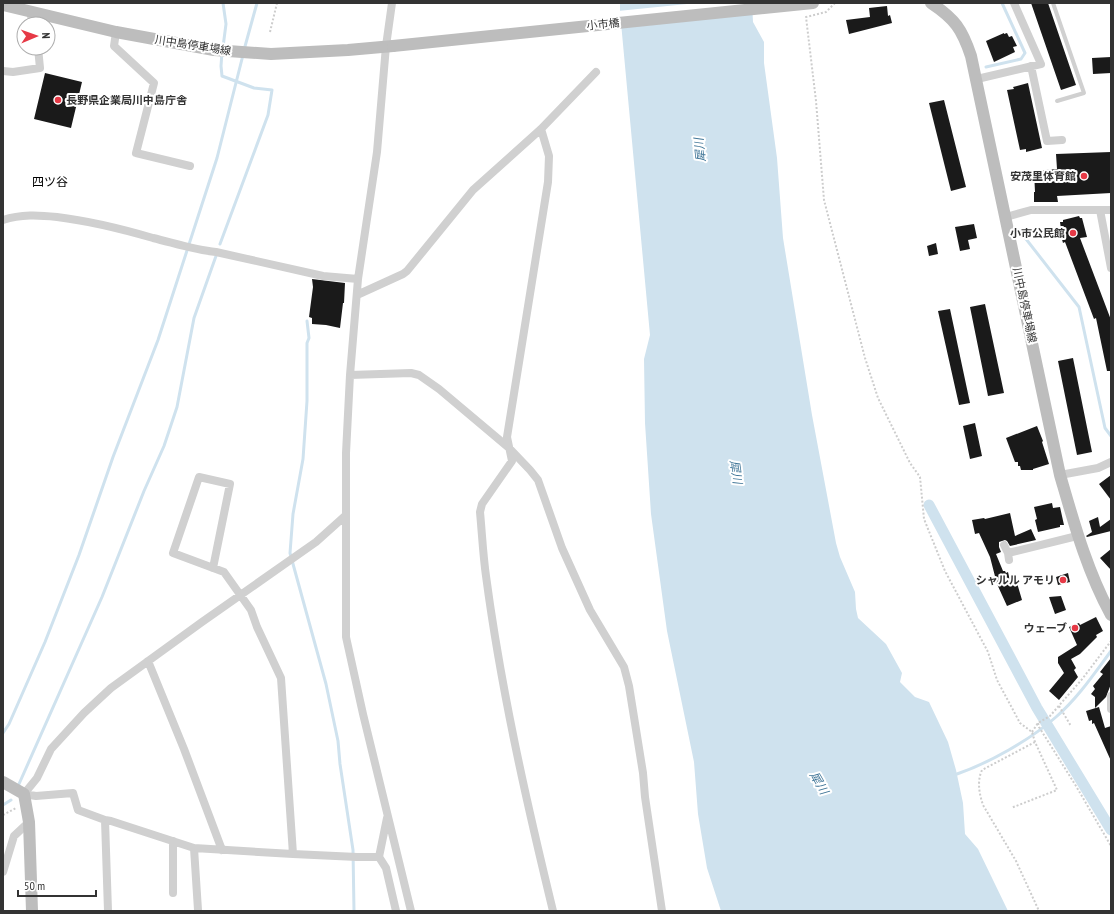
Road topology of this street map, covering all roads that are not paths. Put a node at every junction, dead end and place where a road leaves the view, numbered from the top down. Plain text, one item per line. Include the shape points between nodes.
1 (392, 3) edge
2 (813, 3) edge
3 (931, 3) edge
4 (1014, 3) edge
5 (1053, 3) edge
6 (3, 5) edge
7 (30, 12) junction
8 (31, 16) edge
9 (116, 32) junction
10 (389, 46) junction
11 (39, 56) edge
12 (1031, 66) junction
13 (3, 72) edge
14 (596, 72) dead end
15 (977, 79) junction
16 (1057, 101) dead end
17 (541, 129) junction
18 (1062, 140) dead end
19 (190, 166) dead end
20 (1100, 210) junction
21 (1111, 210) edge
22 (1006, 217) junction
23 (3, 220) edge
24 (1111, 268) edge
25 (358, 279) junction
26 (357, 295) junction
27 (350, 375) junction
28 (509, 448) junction
29 (1111, 462) edge
30 (1060, 474) junction
31 (346, 516) junction
32 (1077, 536) junction
33 (1004, 545) dead end
34 (214, 568) junction
35 (240, 595) junction
36 (1111, 615) edge
37 (148, 661) junction
38 (1111, 696) edge
39 (1111, 709) edge
40 (3, 782) edge
41 (25, 798) junction
42 (388, 815) junction
43 (105, 820) junction
44 (29, 822) junction
45 (173, 841) junction
46 (194, 848) junction
47 (222, 850) junction
48 (293, 854) junction
49 (379, 857) junction
50 (3, 872) edge
51 (173, 893) dead end
52 (198, 910) dead end
53 (32, 911) edge
54 (108, 911) edge
55 (396, 911) edge
56 (411, 911) edge
57 (553, 911) edge
58 (662, 911) edge

1 - 10 street
2 - 10 main road, 小市橋, bridge
3 - 15 main road, 川中島停車場線 via 947,14 958,27 966,42
4 - 12 street via 1041,64
5 - 16 lane via 1084,93
6 - 7 main road, 川中島停車場線
7 - 8 street
7 - 9 main road, 川中島停車場線
9 - 10 main road, 川中島停車場線 via 214,50 271,54
9 - 19 street via 114,46 154,83 136,152
10 - 25 street via 377,152
11 - 13 street via 40,68
12 - 15 street
12 - 18 street via 1047,141
14 - 17 street
15 - 22 main road, 川中島停車場線
17 - 26 street via 473,190 407,271
17 - 28 street via 549,156 548,182 507,437
20 - 21 street
20 - 22 street via 1031,210
20 - 24 street
22 - 30 main road, 川中島停車場線
23 - 25 street via 14,216 41,215 73,219 199,250 323,276
25 - 26 street
26 - 27 street
27 - 28 street via 419,375
27 - 31 street
28 - 57 street via 512,461 482,504 480,512 500,673
28 - 58 street via 538,480 562,548 590,610 624,667 643,773 644,797
29 - 30 street via 1098,468
30 - 32 main road, 川中島停車場線
31 - 35 street via 316,542
31 - 42 street via 346,637
32 - 33 street via 1008,556
32 - 36 main road, 川中島停車場線
34 - 34 street via 173,553 199,476 230,484
34 - 35 street via 224,572
35 - 37 street
35 - 48 street via 251,610 281,678
37 - 41 street via 111,688 51,749
37 - 47 street
38 - 39 street
40 - 41 main road
41 - 43 street via 74,793 78,810
41 - 44 main road
42 - 49 street
42 - 56 street
43 - 45 street
43 - 54 street
44 - 50 street via 14,836
44 - 53 main road
45 - 46 street
45 - 51 street
46 - 47 street
46 - 52 street
47 - 48 street
48 - 49 street
49 - 55 street via 386,868

